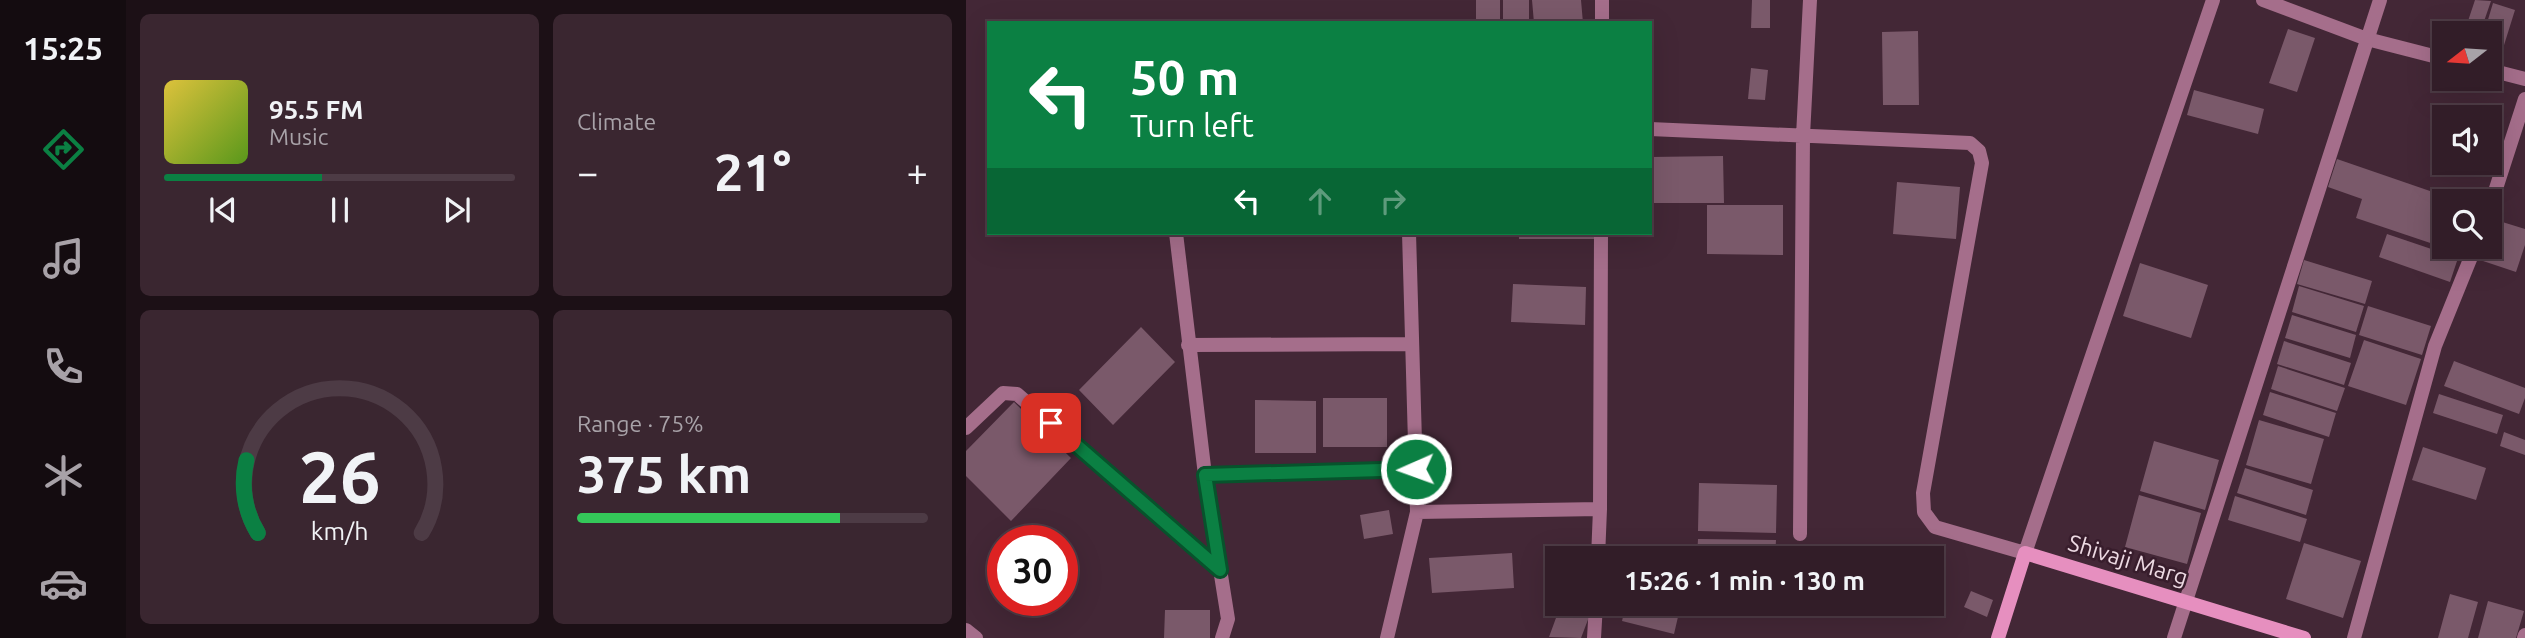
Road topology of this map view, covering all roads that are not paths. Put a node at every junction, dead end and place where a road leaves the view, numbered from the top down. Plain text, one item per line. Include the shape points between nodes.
1 (1602, 0) edge
2 (1810, 0) edge
3 (2213, 0) edge
4 (2263, 0) edge
5 (2380, 0) edge
6 (1602, 21) edge
7 (2367, 40) junction
8 (2432, 56) edge
9 (2502, 73) edge
10 (2525, 79) edge
11 (2525, 99) edge
12 (1652, 128) edge
13 (1803, 136) junction
14 (2496, 189) edge
15 (1176, 235) edge
16 (1409, 235) edge
17 (1601, 235) edge
18 (2470, 259) edge
19 (1412, 344) junction
20 (1188, 345) junction
21 (966, 428) edge
22 (1416, 469) junction
23 (1205, 475) junction
24 (1600, 509) junction
25 (1417, 512) junction
26 (1800, 534) dead end
27 (1598, 546) edge
28 (2025, 552) junction
29 (1220, 570) junction
30 (2185, 602) junction
31 (1595, 616) edge
32 (966, 630) edge
33 (976, 638) edge
34 (1222, 638) edge
35 (1387, 638) edge
36 (1594, 638) edge
37 (1997, 638) edge
38 (2174, 638) edge
39 (2304, 638) edge
40 (2354, 638) edge

1 - 6 street
2 - 13 street
3 - 28 street
4 - 7 street
5 - 7 street
7 - 8 street
7 - 30 street
9 - 10 street
11 - 14 street
12 - 13 street
13 - 26 street
13 - 28 street via 1970,143 1979,151 1982,163 1923,493 1924,512 1935,527
15 - 20 street
16 - 19 street
17 - 24 street
18 - 40 street via 2435,346
19 - 20 street
19 - 22 street
20 - 23 street
21 - 29 street via 1003,393 1017,394
22 - 23 street
22 - 25 street
23 - 29 street
24 - 25 street
24 - 27 street
25 - 35 street
28 - 30 street, Shivaji Marg
28 - 37 street
29 - 34 street via 1228,620
30 - 38 street
30 - 39 street, Shivaji Marg
31 - 36 street
32 - 33 street

